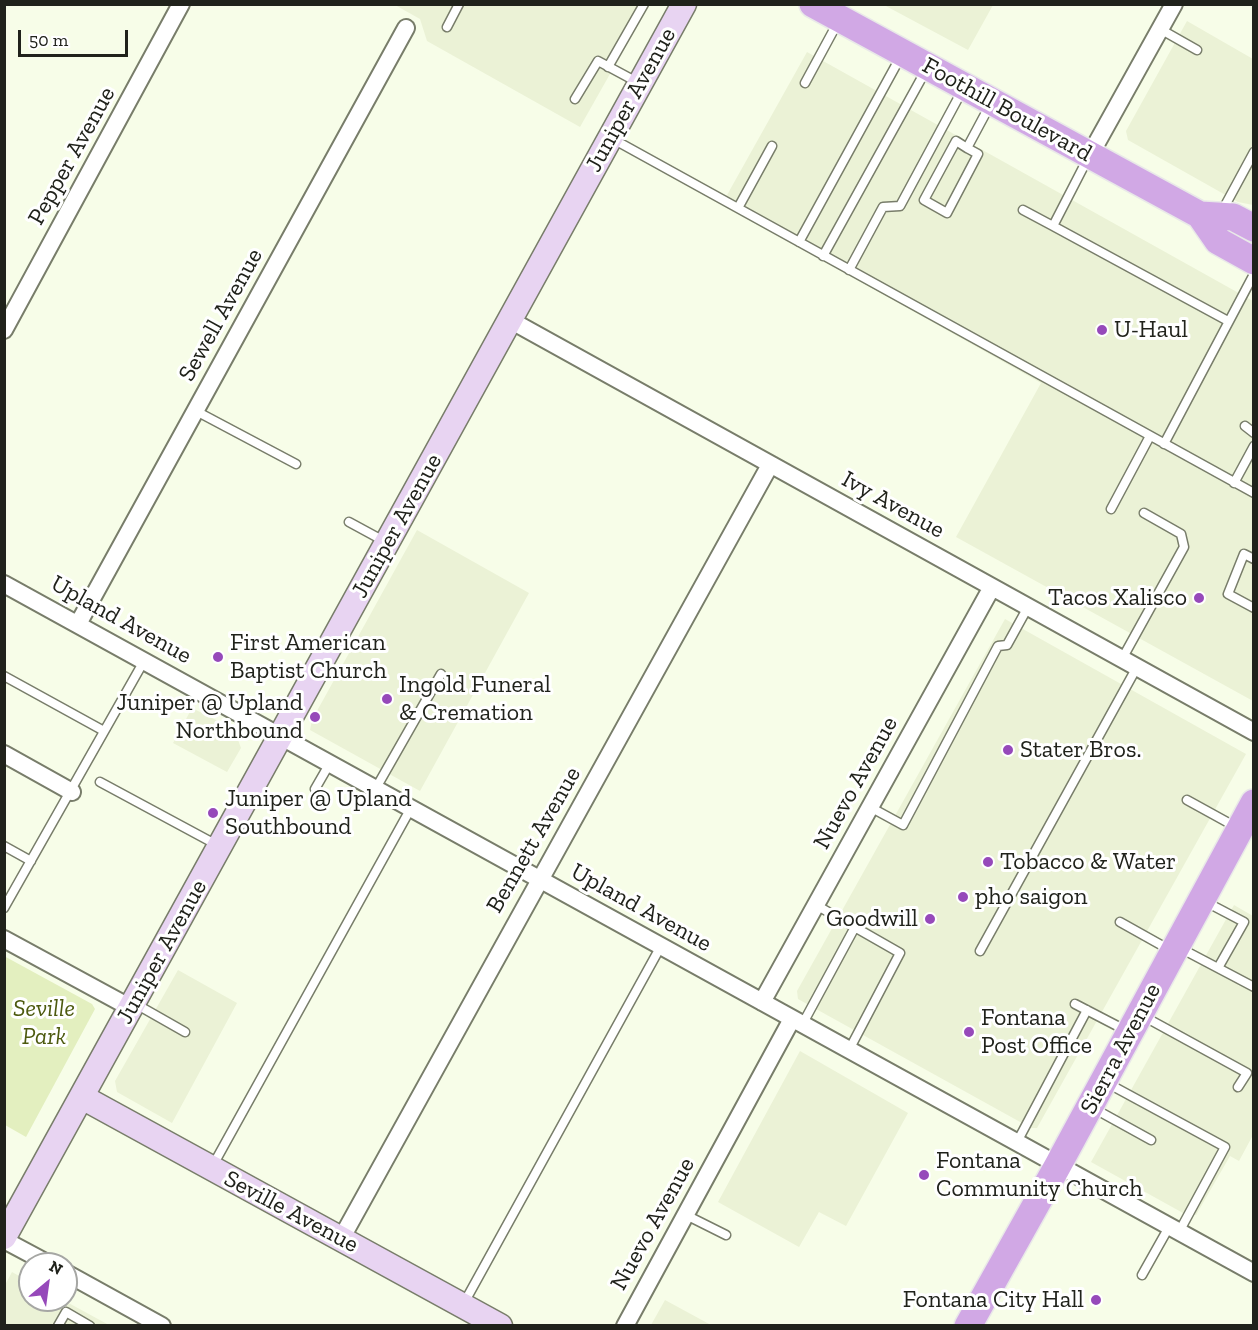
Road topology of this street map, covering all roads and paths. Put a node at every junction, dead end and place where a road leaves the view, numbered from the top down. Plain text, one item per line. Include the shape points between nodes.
1 (181, 4) edge
2 (459, 4) edge
3 (644, 4) edge
4 (684, 4) edge
5 (813, 4) edge
6 (1174, 4) edge
7 (840, 19) junction
8 (447, 27) dead end
9 (406, 28) dead end
10 (1160, 29) junction
11 (1197, 50) dead end
12 (902, 53) junction
13 (608, 67) junction
14 (928, 67) junction
15 (805, 82) dead end
16 (640, 84) junction
17 (964, 87) junction
18 (575, 99) dead end
19 (992, 102) junction
20 (610, 138) junction
21 (772, 146) dead end
22 (967, 148) junction
23 (1254, 152) edge
24 (1090, 155) junction
25 (738, 208) junction
26 (1023, 210) dead end
27 (1210, 216) junction
28 (1053, 225) junction
29 (1254, 228) edge
30 (799, 242) junction
31 (823, 256) junction
32 (1254, 261) edge
33 (849, 270) junction
34 (1254, 274) edge
35 (510, 320) junction
36 (1228, 321) junction
37 (4, 330) edge
38 (196, 411) junction
39 (1245, 426) dead end
40 (1254, 433) edge
41 (1150, 436) junction
42 (1164, 444) junction
43 (1254, 446) edge
44 (296, 464) dead end
45 (770, 465) junction
46 (1234, 483) junction
47 (1253, 491) edge
48 (1111, 509) dead end
49 (1144, 513) dead end
50 (349, 522) dead end
51 (387, 543) junction
52 (1254, 559) edge
53 (4, 584) edge
54 (992, 587) junction
55 (1028, 607) junction
56 (1254, 608) edge
57 (78, 624) junction
58 (144, 660) junction
59 (1130, 663) junction
60 (441, 674) dead end
61 (4, 676) edge
62 (104, 731) junction
63 (1254, 732) edge
64 (281, 735) junction
65 (4, 754) edge
66 (330, 763) junction
67 (100, 782) dead end
68 (376, 788) junction
69 (315, 789) dead end
70 (72, 792) junction
71 (1187, 800) dead end
72 (1254, 803) edge
73 (870, 807) junction
74 (411, 808) junction
75 (1240, 829) junction
76 (4, 846) edge
77 (220, 846) junction
78 (32, 861) junction
79 (539, 879) junction
80 (1202, 899) junction
81 (816, 905) junction
82 (4, 908) edge
83 (1120, 922) dead end
84 (855, 927) junction
85 (4, 939) edge
86 (661, 946) junction
87 (1175, 949) junction
88 (980, 951) dead end
89 (1218, 968) junction
90 (1254, 987) edge
91 (762, 1002) junction
92 (1075, 1004) dead end
93 (132, 1006) junction
94 (1087, 1010) junction
95 (797, 1022) junction
96 (1135, 1024) junction
97 (185, 1032) dead end
98 (849, 1050) junction
99 (1104, 1081) junction
100 (1238, 1087) dead end
101 (82, 1097) junction
102 (1090, 1106) junction
103 (1151, 1140) dead end
104 (1016, 1144) junction
105 (1057, 1167) junction
106 (211, 1168) junction
107 (686, 1215) junction
108 (1174, 1230) junction
109 (726, 1235) dead end
110 (4, 1238) edge
111 (341, 1239) junction
112 (28, 1252) edge
113 (1254, 1273) edge
114 (1142, 1275) dead end
115 (78, 1280) edge
116 (463, 1305) junction
117 (58, 1326) edge
118 (90, 1326) edge
119 (162, 1326) edge
120 (500, 1326) edge
121 (625, 1326) edge
122 (968, 1326) edge

1 - 37 street, Pepper Avenue
2 - 8 lane
3 - 13 lane
4 - 16 street, Juniper Avenue
5 - 7 main road, Foothill Boulevard
6 - 10 street
7 - 12 main road, Foothill Boulevard
7 - 15 lane
9 - 38 street, Sewell Avenue
10 - 11 lane
10 - 24 street
12 - 14 main road, Foothill Boulevard
12 - 30 lane
13 - 16 lane
13 - 18 lane via 598,62
14 - 17 main road, Foothill Boulevard
14 - 31 lane
16 - 20 street, Juniper Avenue
17 - 19 main road, Foothill Boulevard
17 - 33 lane via 900,206 883,207
19 - 22 lane
19 - 24 main road, Foothill Boulevard
20 - 25 lane
20 - 35 street, Juniper Avenue
21 - 25 lane
22 - 22 lane via 978,154 947,213 924,200 956,141
23 - 27 lane
24 - 27 main road, Foothill Boulevard
24 - 28 lane
25 - 30 lane
26 - 28 lane
27 - 29 main road, Foothill Boulevard via 1233,217
27 - 32 main road, Foothill Boulevard via 1218,241
28 - 36 lane
30 - 31 lane
31 - 33 lane
33 - 41 lane
34 - 36 lane
35 - 45 street, Ivy Avenue
35 - 51 street, Juniper Avenue
36 - 42 lane
38 - 44 lane
38 - 57 street, Sewell Avenue
39 - 40 lane
41 - 42 lane
41 - 48 lane
42 - 46 lane
43 - 46 lane
45 - 54 street, Ivy Avenue
45 - 79 street, Bennett Avenue
46 - 47 lane
49 - 59 lane via 1181,534 1184,547
50 - 51 lane
51 - 64 street, Juniper Avenue
52 - 56 lane via 1244,554 1228,594
53 - 57 street, Upland Avenue
54 - 55 street, Ivy Avenue
54 - 73 street, Nuevo Avenue
55 - 59 street, Ivy Avenue
55 - 73 lane via 1007,645 998,646 903,825
57 - 58 street, Upland Avenue
58 - 62 lane
58 - 64 street, Upland Avenue
59 - 63 street, Ivy Avenue
59 - 88 lane
60 - 68 lane
61 - 62 lane
62 - 70 lane
64 - 66 street, Upland Avenue
64 - 77 street, Juniper Avenue
65 - 70 street
66 - 68 street, Upland Avenue
66 - 69 lane
67 - 77 lane
68 - 74 street, Upland Avenue
70 - 78 lane
71 - 75 lane
72 - 75 main road, Sierra Avenue
73 - 81 street, Nuevo Avenue
74 - 79 street, Upland Avenue
74 - 106 lane
75 - 80 main road, Sierra Avenue
76 - 78 lane
77 - 93 street, Juniper Avenue
78 - 82 lane
79 - 86 street, Upland Avenue
79 - 111 street, Bennett Avenue
80 - 87 main road, Sierra Avenue
80 - 89 lane via 1244,922
81 - 84 lane
81 - 91 street, Nuevo Avenue
83 - 87 lane
84 - 95 lane
84 - 98 lane via 900,953
85 - 93 street
86 - 91 street, Upland Avenue
86 - 116 lane
87 - 89 lane
87 - 96 main road, Sierra Avenue
89 - 90 lane
91 - 95 street, Upland Avenue
92 - 94 lane
93 - 97 lane
93 - 101 street, Juniper Avenue
94 - 96 lane
94 - 104 lane
95 - 98 street, Upland Avenue
95 - 107 street, Nuevo Avenue
96 - 99 main road, Sierra Avenue
96 - 100 lane via 1247,1073
98 - 104 street, Upland Avenue
99 - 102 main road, Sierra Avenue
99 - 108 lane via 1225,1148
101 - 106 street, Seville Avenue
101 - 110 street, Juniper Avenue
102 - 103 lane
102 - 105 main road, Sierra Avenue
104 - 105 street, Upland Avenue
105 - 108 street, Upland Avenue
105 - 122 main road, Sierra Avenue
106 - 111 street, Seville Avenue
107 - 109 lane
107 - 121 street, Nuevo Avenue
108 - 113 street, Upland Avenue
108 - 114 lane
110 - 112 street
111 - 116 street, Seville Avenue
115 - 119 street
116 - 120 street, Seville Avenue
117 - 118 lane via 66,1312

